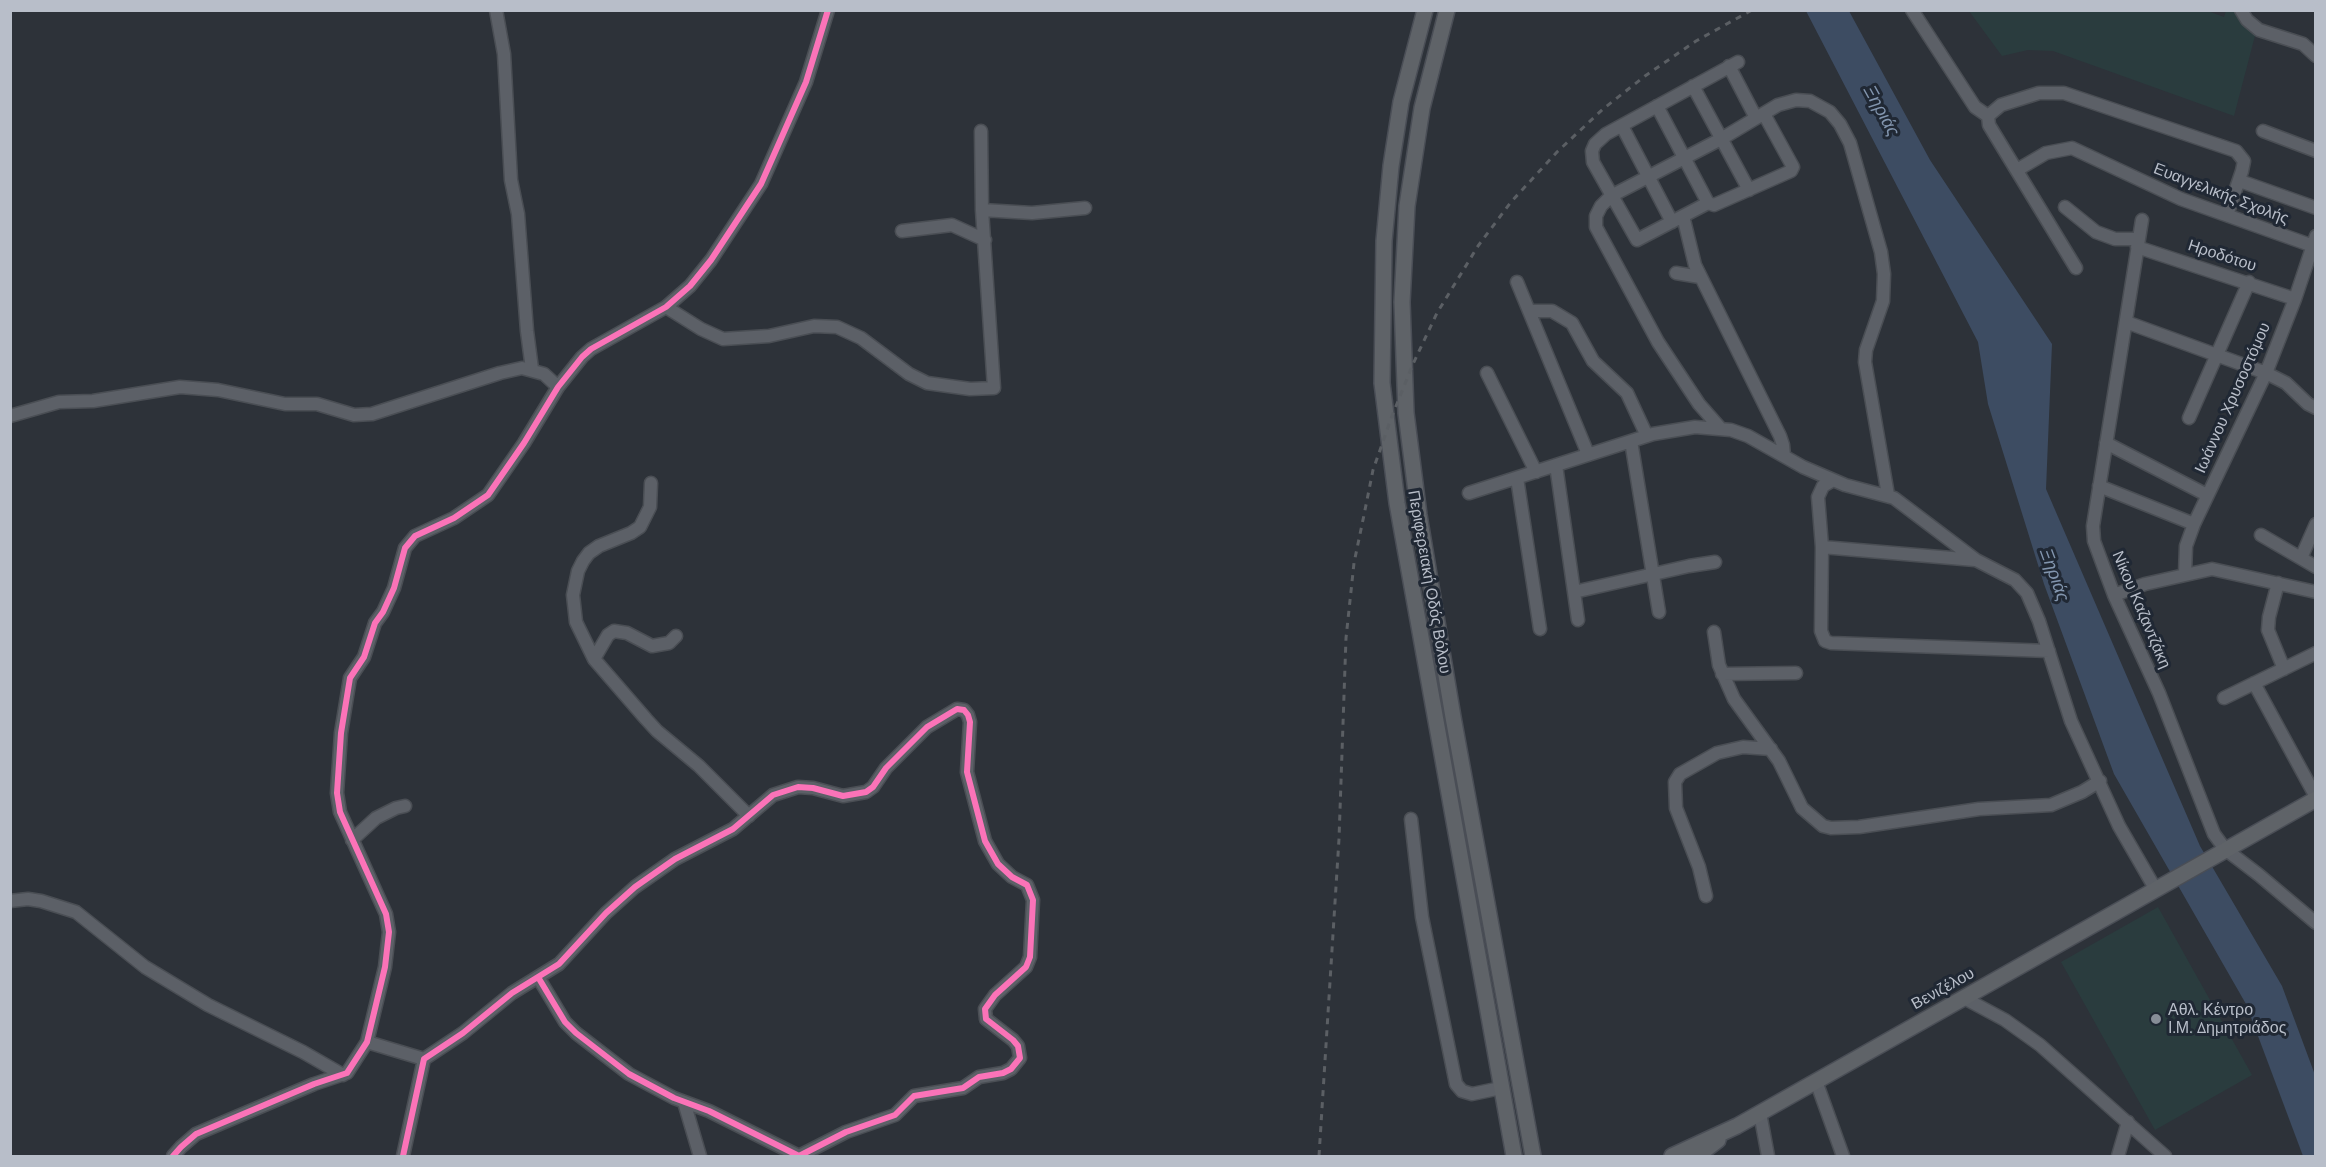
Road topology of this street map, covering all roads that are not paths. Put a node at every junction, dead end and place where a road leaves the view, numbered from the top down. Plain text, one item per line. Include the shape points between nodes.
1 (496, 10) edge
2 (828, 10) edge
3 (1425, 10) edge
4 (1447, 10) edge
5 (1912, 10) edge
6 (2241, 10) edge
7 (2316, 56) edge
8 (1693, 86) junction
9 (1657, 106) junction
10 (1760, 116) junction
11 (1988, 116) junction
12 (1622, 126) junction
13 (981, 130) dead end
14 (2263, 130) dead end
15 (1721, 139) junction
16 (2316, 151) edge
17 (1685, 158) junction
18 (2017, 170) junction
19 (1648, 177) junction
20 (2240, 181) junction
21 (1749, 190) junction
22 (1611, 196) junction
23 (1708, 203) junction
24 (2065, 207) dead end
25 (1085, 208) dead end
26 (2316, 208) edge
27 (982, 210) junction
28 (2227, 215) junction
29 (1678, 219) junction
30 (2142, 220) dead end
31 (902, 231) dead end
32 (985, 240) junction
33 (2138, 243) junction
34 (2314, 243) edge
35 (2076, 268) dead end
36 (1676, 273) dead end
37 (1700, 277) junction
38 (1517, 282) dead end
39 (2249, 282) junction
40 (2295, 298) junction
41 (666, 307) junction
42 (1529, 311) junction
43 (2126, 322) junction
44 (2219, 354) junction
45 (532, 369) junction
46 (2266, 373) junction
47 (1487, 374) dead end
48 (558, 387) junction
49 (2316, 408) edge
50 (10, 416) edge
51 (2189, 418) dead end
52 (1721, 429) junction
53 (1647, 436) junction
54 (1631, 441) junction
55 (2106, 443) junction
56 (1588, 454) junction
57 (1784, 456) junction
58 (1556, 465) junction
59 (1536, 472) junction
60 (1517, 478) junction
61 (1833, 480) junction
62 (651, 483) dead end
63 (2099, 486) junction
64 (1469, 494) dead end
65 (1888, 495) junction
66 (2207, 495) junction
67 (2194, 524) junction
68 (2316, 524) edge
69 (2261, 535) dead end
70 (1822, 547) junction
71 (2301, 558) junction
72 (1976, 560) junction
73 (1715, 562) dead end
74 (2316, 567) edge
75 (1653, 573) junction
76 (2185, 574) junction
77 (2278, 583) junction
78 (1574, 592) junction
79 (2316, 592) edge
80 (2114, 595) junction
81 (1659, 612) dead end
82 (1578, 620) dead end
83 (1540, 628) dead end
84 (1714, 632) dead end
85 (676, 636) dead end
86 (2049, 651) junction
87 (2316, 653) edge
88 (594, 659) junction
89 (2284, 669) junction
90 (1796, 673) dead end
91 (1722, 674) junction
92 (2254, 683) junction
93 (2224, 698) dead end
94 (1771, 749) junction
95 (2100, 781) junction
96 (2316, 798) edge
97 (405, 806) dead end
98 (749, 816) junction
99 (1411, 819) dead end
100 (352, 840) junction
101 (2222, 851) junction
102 (2162, 887) junction
103 (1706, 896) dead end
104 (10, 901) edge
105 (2316, 923) edge
106 (538, 977) junction
107 (1964, 998) junction
108 (367, 1042) junction
109 (424, 1059) junction
110 (343, 1076) junction
111 (1816, 1081) junction
112 (1501, 1088) junction
113 (684, 1102) junction
114 (1760, 1113) junction
115 (2128, 1122) junction
116 (1737, 1126) junction
117 (173, 1156) edge
118 (403, 1156) edge
119 (700, 1156) edge
120 (1514, 1156) edge
121 (1533, 1156) edge
122 (1672, 1156) edge
123 (1697, 1156) edge
124 (1768, 1156) edge
125 (1843, 1156) edge
126 (2118, 1156) edge
127 (2165, 1156) edge

1 - 45 street via 504,54 511,180 518,214
2 - 41 street via 806,82 761,184 711,260
3 - 112 main road, Περιφερειακή Οδός Βόλου via 1401,102 1390,166 1384,242 1382,382 1397,503
4 - 121 main road, Περιφερειακή Οδός Βόλου via 1422,108 1407,206 1402,302 1406,413 1453,717
5 - 11 street via 1975,106
6 - 7 street via 2259,30 2303,44
8 - 9 street
8 - 10 street via 1733,64
8 - 15 street
9 - 12 street
9 - 17 street
10 - 15 street
10 - 21 street via 1793,167
10 - 65 street via 1786,102 1810,101 1830,112 1850,143 1883,262 1883,301 1865,362
11 - 18 street via 1989,125
11 - 20 street via 2001,105 2033,94 2064,93 2236,151 2244,161
12 - 19 street
12 - 22 street via 1598,140 1592,151 1593,162
13 - 27 street
14 - 16 street
15 - 17 street
15 - 21 street
17 - 19 street
17 - 23 street
18 - 28 street, Ευαγγελικής Σχολής via 2046,153 2072,148 2181,199
18 - 35 street
19 - 22 street
19 - 29 street
20 - 26 street
20 - 28 street
21 - 23 street via 1714,205
22 - 29 street via 1637,240
22 - 52 street via 1598,211 1596,227 1658,342
23 - 29 street
24 - 33 street, Ηροδότου via 2096,232
25 - 27 street via 1032,213
27 - 32 street
28 - 34 street, Ευαγγελικής Σχολής
29 - 37 street
30 - 33 street, Νίκου Καζαντζάκη
31 - 32 street via 952,225
32 - 41 street via 994,388 927,383 861,338 837,327 814,326 769,336 723,339
33 - 39 street, Ηροδότου
33 - 43 street, Νίκου Καζαντζάκη
34 - 40 street, Ιωάννου Χρυσοστόμου
36 - 37 street
37 - 57 street via 1780,436
38 - 42 street
39 - 40 street, Ηροδότου
39 - 44 street
40 - 46 street, Ιωάννου Χρυσοστόμου
41 - 48 street via 591,349
42 - 53 street via 1552,311 1572,323 1593,361 1627,393
42 - 56 street
43 - 44 street
43 - 55 street, Νίκου Καζαντζάκη
44 - 46 street
44 - 51 street
45 - 48 street
45 - 50 street via 500,373 391,410 362,415 317,404 285,404 218,390 180,387 93,401 59,402
46 - 49 street via 2286,383
46 - 66 street, Ιωάννου Χρυσοστόμου
47 - 59 street
48 - 100 street via 488,495 454,518 415,536 405,548 394,588 347,689 338,803
52 - 53 street via 1695,427
52 - 57 street via 1748,436
53 - 54 street
54 - 56 street
54 - 75 street
55 - 63 street, Νίκου Καζαντζάκη
55 - 66 street
56 - 58 street
57 - 61 street
58 - 59 street
58 - 78 street
59 - 60 street
60 - 64 street
60 - 83 street
61 - 65 street
61 - 70 street via 1819,494
62 - 88 street via 648,513 640,527 589,553 578,571 573,595 576,622
63 - 67 street
63 - 80 street, Νίκου Καζαντζάκη via 2093,532
65 - 72 street
66 - 67 street, Ιωάννου Χρυσοστόμου
67 - 76 street, Ιωάννου Χρυσοστόμου via 2186,546
68 - 71 street
69 - 71 street
70 - 72 street
70 - 86 street via 1821,631 1825,641
71 - 74 street
72 - 86 street via 2023,588
73 - 75 street
75 - 78 street
75 - 81 street
76 - 77 street via 2219,569
76 - 80 street
77 - 79 street
77 - 89 street via 2268,630
78 - 82 street
80 - 101 street, Νίκου Καζαντζάκη via 2159,693
84 - 91 street
85 - 88 street via 669,643 652,646 614,631
86 - 95 street via 2071,721
87 - 89 street
88 - 98 street via 657,731
89 - 92 street
90 - 91 street
91 - 94 street via 1739,708
92 - 93 street
92 - 96 street
94 - 95 street via 1802,808 1831,828 1979,808 2051,805
94 - 103 street via 1743,747 1717,753 1680,774 1675,782 1676,808
95 - 102 street via 2129,847
96 - 101 main road
97 - 100 street via 376,818
98 - 106 street via 663,866 635,887 559,964
98 - 113 street via 773,795 798,787 843,796 866,792 927,727 957,709 964,710 970,722 967,771 985,841 998,864 1027,885 1033,900 1026,967 988,1002 985,1013 991,1024 1018,1046 1020,1058 1007,1072 979,1077 963,1088 914,1096 896,1115 838,1136 799,1156
99 - 112 street via 1422,917 1456,1084 1472,1094
100 - 108 street via 386,914 389,932
101 - 102 main road, Βενιζέλου
101 - 105 street, Νίκου Καζαντζάκη via 2259,874
102 - 107 main road, Βενιζέλου
104 - 110 street via 41,901 76,912 145,967
106 - 109 street
106 - 113 street via 576,1033 629,1074
107 - 111 main road, Βενιζέλου
107 - 115 street via 2027,1035
108 - 109 street
108 - 110 street
109 - 118 street
110 - 117 street via 314,1084 196,1134
111 - 114 main road, Βενιζέλου
111 - 125 street
112 - 120 main road, Περιφερειακή Οδός Βόλου
113 - 119 street
114 - 116 main road, Βενιζέλου
114 - 124 street
115 - 126 street
115 - 127 street
116 - 122 main road, Βενιζέλου
116 - 123 main road, Βενιζέλου

